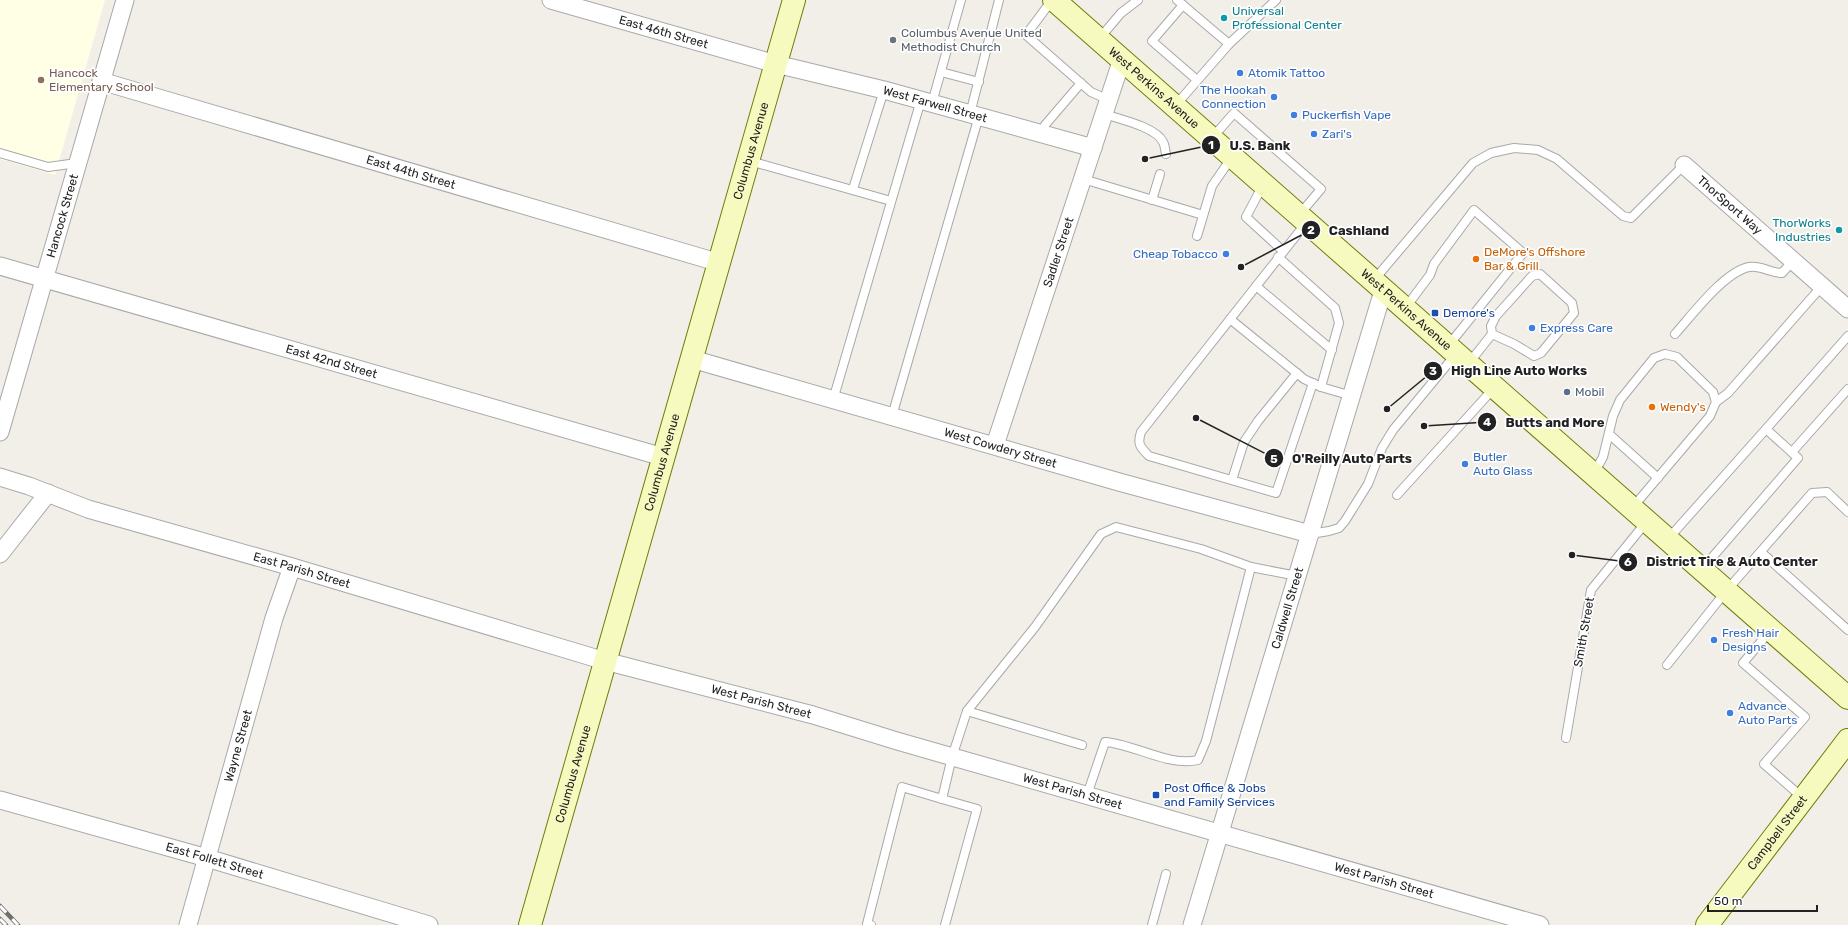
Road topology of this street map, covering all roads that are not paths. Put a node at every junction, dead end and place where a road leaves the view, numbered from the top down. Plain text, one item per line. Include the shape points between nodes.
1 (125, 0) edge
2 (551, 0) edge
3 (794, 0) edge
4 (961, 0) edge
5 (999, 0) edge
6 (1053, 0) edge
7 (1138, 0) edge
8 (1276, 0) edge
9 (1180, 2) edge
10 (1099, 39) junction
11 (1229, 44) junction
12 (1122, 59) junction
13 (776, 64) junction
14 (941, 72) junction
15 (1198, 80) junction
16 (101, 81) junction
17 (979, 82) junction
18 (1081, 83) junction
19 (884, 90) junction
20 (926, 102) junction
21 (1175, 106) junction
22 (1106, 107) junction
23 (975, 115) junction
24 (1040, 133) junction
25 (1212, 139) junction
26 (1093, 148) junction
27 (0, 153) edge
28 (1166, 154) dead end
29 (1233, 157) junction
30 (750, 161) junction
31 (77, 163) junction
32 (1684, 165) joint
33 (1160, 174) dead end
34 (1083, 179) junction
35 (1263, 184) junction
36 (853, 189) junction
37 (1152, 200) junction
38 (891, 201) junction
39 (1203, 215) junction
40 (1302, 219) junction
41 (1197, 236) dead end
42 (1281, 254) junction
43 (1793, 261) junction
44 (720, 263) junction
45 (0, 266) edge
46 (43, 278) junction
47 (1256, 286) junction
48 (1378, 286) junction
49 (1822, 286) junction
50 (1404, 309) junction
51 (1848, 309) edge
52 (1230, 319) junction
53 (1492, 334) junction
54 (1675, 334) dead end
55 (1848, 336) edge
56 (1332, 350) junction
57 (1457, 355) junction
58 (692, 359) junction
59 (1296, 373) junction
60 (1313, 383) junction
61 (1321, 387) junction
62 (1494, 387) junction
63 (1848, 389) edge
64 (1352, 396) junction
65 (833, 400) junction
66 (1716, 402) junction
67 (892, 416) junction
68 (1766, 429) junction
69 (0, 432) edge
70 (1608, 434) junction
71 (996, 445) junction
72 (1792, 452) junction
73 (663, 457) junction
74 (1593, 473) junction
75 (0, 477) edge
76 (1658, 478) junction
77 (1232, 480) junction
78 (48, 494) junction
79 (1397, 495) dead end
80 (1848, 512) edge
81 (1640, 514) junction
82 (1310, 534) junction
83 (1668, 539) junction
84 (1761, 552) junction
85 (0, 554) edge
86 (292, 567) junction
87 (1251, 567) junction
88 (1702, 569) junction
89 (1296, 576) junction
90 (1727, 590) junction
91 (1771, 629) junction
92 (1848, 630) edge
93 (605, 661) junction
94 (1667, 665) dead end
95 (1848, 698) edge
96 (967, 712) junction
97 (1566, 738) dead end
98 (1848, 740) edge
99 (1082, 745) dead end
100 (952, 756) junction
101 (1087, 795) junction
102 (1804, 798) junction
103 (942, 799) junction
104 (0, 800) edge
105 (1220, 833) junction
106 (207, 858) junction
107 (1166, 874) dead end
108 (188, 925) edge
109 (429, 925) edge
110 (530, 925) edge
111 (871, 925) edge
112 (945, 925) edge
113 (1152, 925) edge
114 (1192, 925) edge
115 (1540, 925) edge
116 (1707, 925) edge

1 - 16 street, Hancock Street
2 - 13 street, East 46th Street
3 - 13 main road, Columbus Avenue
4 - 14 lane
5 - 17 lane
6 - 10 main road, West Perkins Avenue
6 - 18 lane via 1026,35
7 - 10 lane via 1121,12
8 - 11 lane
9 - 11 lane
9 - 15 lane via 1152,41
10 - 12 main road, West Perkins Avenue
11 - 15 lane
12 - 21 main road, West Perkins Avenue
12 - 22 street, Sadler Street
13 - 19 street, West Farwell Street
13 - 30 main road, Columbus Avenue
14 - 17 lane
14 - 20 lane
15 - 21 lane
16 - 31 street, Hancock Street
16 - 44 street, East 44th Street
17 - 23 lane
18 - 22 lane
18 - 24 lane
19 - 20 street, West Farwell Street
19 - 36 lane
20 - 23 street, West Farwell Street
20 - 38 lane
21 - 25 main road, West Perkins Avenue
22 - 26 street, Sadler Street
22 - 28 lane via 1154,133 1163,141
23 - 24 street, West Farwell Street
23 - 67 lane
24 - 26 street, West Farwell Street
25 - 29 main road, West Perkins Avenue
25 - 40 lane via 1234,113 1321,189
26 - 34 street, Sadler Street
27 - 31 lane via 48,167
29 - 35 main road, West Perkins Avenue
29 - 39 lane via 1212,186
30 - 36 lane
30 - 44 main road, Columbus Avenue
31 - 46 street, Hancock Street
32 - 43 street, ThorSport Way
32 - 48 lane via 1631,218 1623,216 1558,159 1538,150 1514,148 1491,153 1473,163
33 - 37 lane
34 - 37 lane
34 - 71 street, Sadler Street
35 - 40 main road, West Perkins Avenue
35 - 42 lane via 1246,217
36 - 38 lane
37 - 39 lane
38 - 65 lane
39 - 41 lane
40 - 42 lane
40 - 48 main road, West Perkins Avenue
42 - 47 lane
42 - 56 lane via 1335,308 1339,323
43 - 49 street, ThorSport Way
43 - 54 lane via 1782,273 1761,267 1749,267 1736,272 1724,280
44 - 58 main road, Columbus Avenue
45 - 46 street, East 42nd Street
46 - 69 street, Hancock Street
46 - 73 street, East 42nd Street
47 - 52 lane
47 - 56 lane
48 - 50 main road, West Perkins Avenue
48 - 64 street, Caldwell Street
49 - 51 street, ThorSport Way
49 - 66 lane via 1728,393
50 - 57 main road, West Perkins Avenue
50 - 57 lane via 1474,210 1523,253
52 - 59 lane
52 - 77 lane via 1141,432 1138,441 1139,447 1149,456
53 - 53 lane via 1491,326 1496,316 1532,276 1540,274 1572,303 1574,313 1541,353 1534,356
53 - 57 lane
55 - 68 lane
56 - 61 lane
57 - 62 main road, West Perkins Avenue
57 - 82 lane via 1393,430 1382,448 1368,484 1345,521 1339,528
58 - 65 street, West Cowdery Street
58 - 73 main road, Columbus Avenue
59 - 60 lane
59 - 77 lane via 1244,442
60 - 61 lane
60 - 77 lane via 1276,493
61 - 64 lane
62 - 74 main road, West Perkins Avenue
62 - 79 lane
63 - 72 lane
64 - 82 street, Caldwell Street
65 - 67 street, West Cowdery Street
66 - 70 lane via 1713,392 1677,357 1665,354 1654,358 1620,400
66 - 76 lane, Smith Street via 1710,416
67 - 71 street, West Cowdery Street
68 - 72 lane
68 - 83 lane
70 - 74 lane via 1603,457
70 - 76 lane
71 - 82 street, West Cowdery Street via 1119,482
72 - 88 lane via 1798,458
73 - 93 main road, Columbus Avenue
74 - 81 main road, West Perkins Avenue
75 - 78 street, East Parish Street
76 - 81 lane, Smith Street
78 - 85 street
78 - 86 street, East Parish Street via 88,509
80 - 84 lane via 1826,492 1812,493
81 - 83 main road, West Perkins Avenue
81 - 97 lane, Smith Street via 1591,590
82 - 89 street, Caldwell Street
83 - 88 main road, West Perkins Avenue
84 - 90 lane
84 - 92 lane
86 - 93 street, East Parish Street
86 - 106 street, Wayne Street via 274,618
87 - 89 lane
87 - 96 lane via 1201,549 1116,527 1101,534 1035,627
87 - 101 lane via 1206,741 1198,760 1187,762 1150,754 1118,743 1105,742
88 - 90 main road, West Perkins Avenue
89 - 105 street, Caldwell Street
90 - 91 main road, West Perkins Avenue
90 - 94 lane
91 - 95 main road, West Perkins Avenue
91 - 102 lane via 1743,663 1805,717 1764,764
93 - 100 street, West Parish Street via 813,715
93 - 110 main road, Columbus Avenue
96 - 99 lane
96 - 100 lane
98 - 102 main road, Campbell Street
100 - 101 street, West Parish Street
100 - 103 lane
101 - 105 street, West Parish Street
102 - 116 main road, Campbell Street
103 - 111 lane via 902,787 867,924
103 - 112 lane via 977,809
104 - 106 street, East Follett Street
105 - 114 street, Caldwell Street
105 - 115 street, West Parish Street
106 - 108 street, Wayne Street
106 - 109 street, East Follett Street
107 - 113 lane

